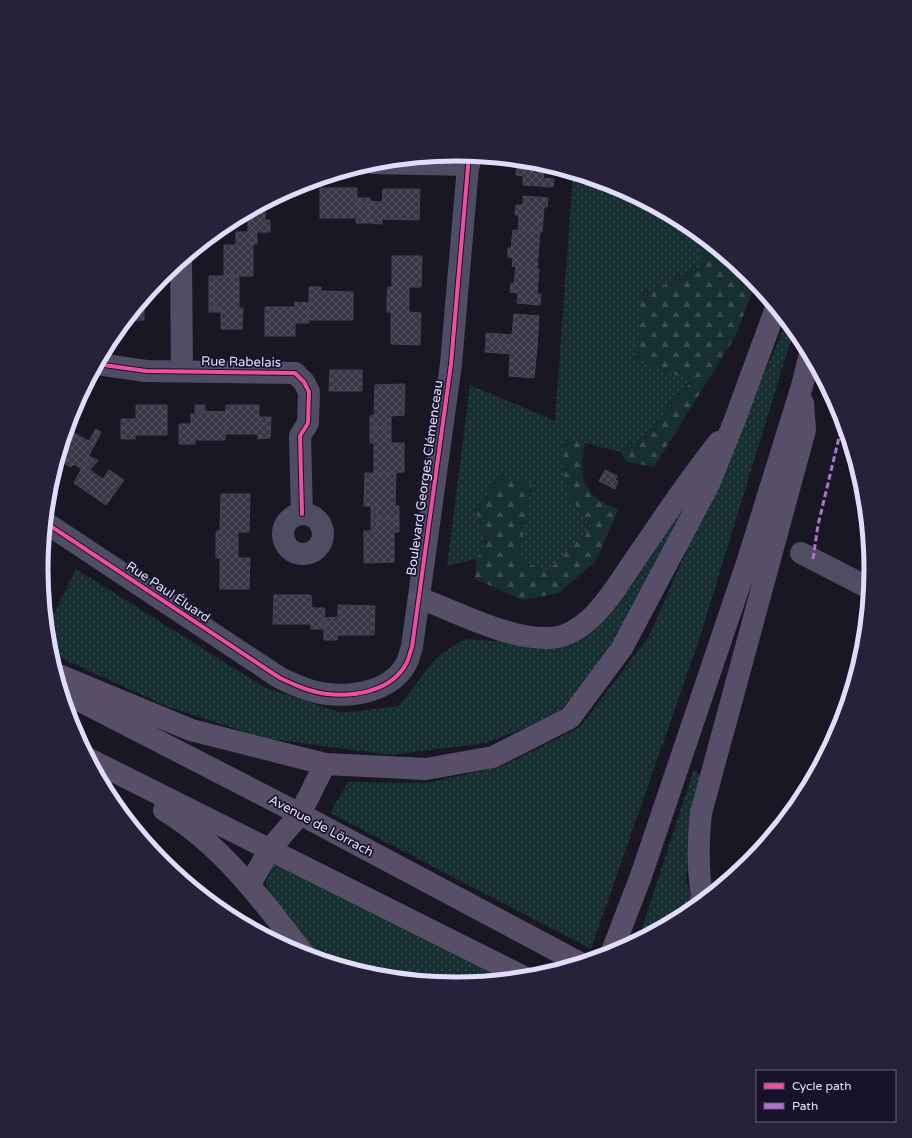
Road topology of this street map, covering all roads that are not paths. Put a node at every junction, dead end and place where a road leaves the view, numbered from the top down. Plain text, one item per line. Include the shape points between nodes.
1 (469, 161) edge
2 (181, 268) edge
3 (774, 314) edge
4 (808, 363) edge
5 (103, 365) edge
6 (182, 370) junction
7 (802, 386) junction
8 (734, 422) junction
9 (302, 514) dead end
10 (50, 526) edge
11 (801, 553) dead end
12 (863, 585) edge
13 (419, 598) junction
14 (63, 677) edge
15 (280, 678) joint
16 (68, 695) edge
17 (98, 763) edge
18 (324, 764) junction
19 (103, 773) edge
20 (300, 814) junction
21 (270, 849) junction
22 (250, 884) junction
23 (702, 895) edge
24 (297, 944) edge
25 (614, 945) edge
26 (573, 959) edge
27 (516, 973) edge

1 - 13 street, Boulevard Georges Clémenceau via 451,364
2 - 6 street
3 - 8 main road
4 - 7 main road
5 - 6 street, Rue Rabelais via 146,371
6 - 9 street, Rue Rabelais via 295,373 304,382 309,392 308,423 300,436
7 - 23 main road via 805,430 701,813 699,852
7 - 25 main road via 748,560
8 - 13 main road via 695,471 606,600 591,619 579,628 563,636 535,637 492,626
8 - 18 main road via 709,484 622,648 570,718 493,757 426,769
10 - 15 street, Rue Paul Éluard
11 - 12 street
13 - 15 street, Boulevard Georges Clémenceau via 412,647 406,664 387,684 352,695 326,694 302,688
14 - 18 main road via 191,730
16 - 20 main road, Avenue de Lörrach
17 - 21 main road
18 - 20 main road
19 - 22 main road via 187,824
20 - 21 main road
20 - 26 main road, Avenue de Lörrach
21 - 22 main road
21 - 27 main road
22 - 24 main road

